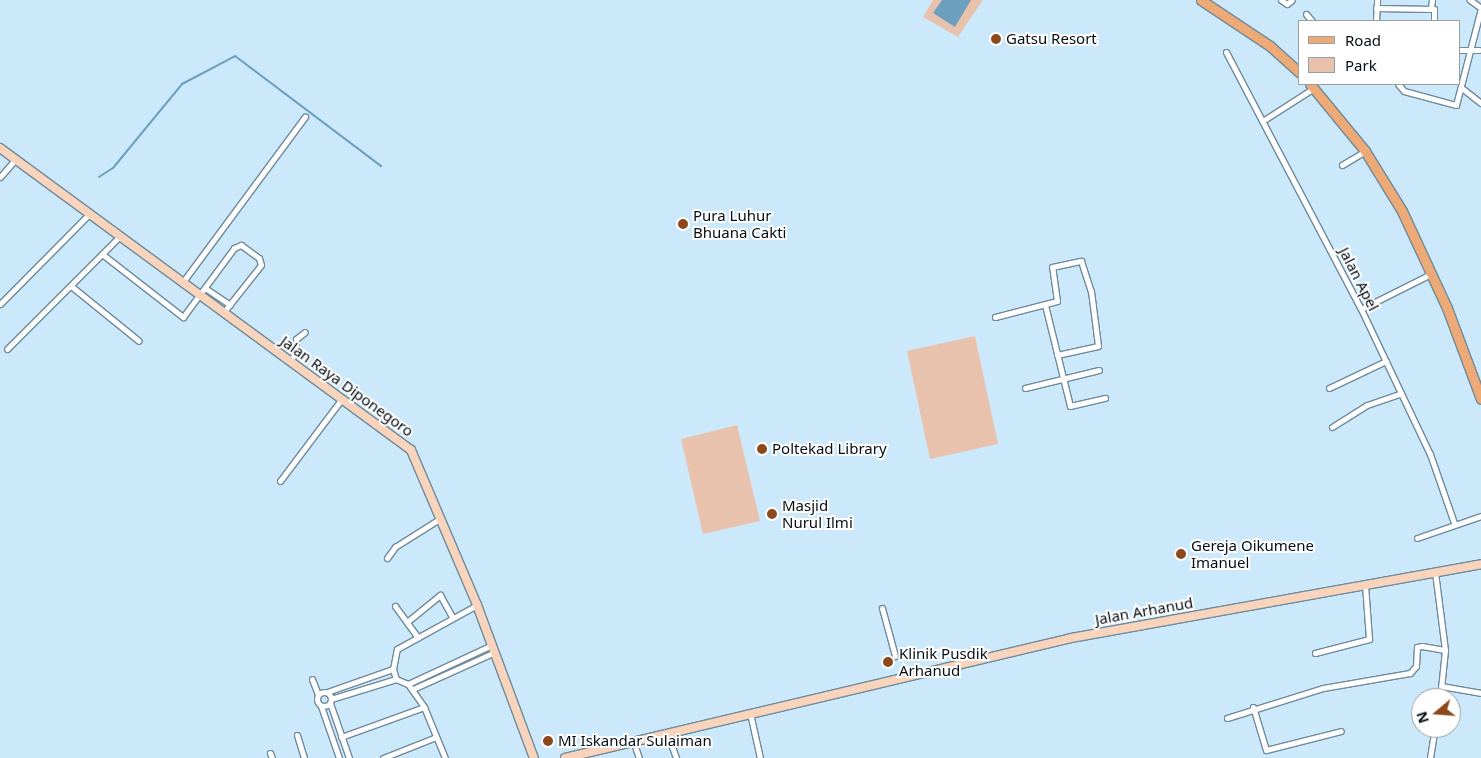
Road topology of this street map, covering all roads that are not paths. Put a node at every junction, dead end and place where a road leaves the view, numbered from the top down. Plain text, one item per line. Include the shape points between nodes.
1 (1201, 0) edge
2 (1281, 0) edge
3 (1292, 0) edge
4 (1377, 0) edge
5 (1432, 0) edge
6 (1470, 0) edge
7 (1376, 8) junction
8 (1431, 8) junction
9 (1306, 14) dead end
10 (1311, 20) edge
11 (1376, 20) edge
12 (1434, 20) edge
13 (1461, 50) edge
14 (1468, 50) junction
15 (1480, 50) dead end
16 (1226, 52) dead end
17 (1298, 71) edge
18 (1399, 85) edge
19 (1312, 86) edge
20 (1463, 89) junction
21 (1481, 103) edge
22 (305, 117) dead end
23 (1264, 120) junction
24 (0, 148) edge
25 (1365, 152) junction
26 (14, 161) junction
27 (1342, 165) dead end
28 (0, 177) edge
29 (88, 215) junction
30 (118, 238) junction
31 (102, 254) junction
32 (1431, 274) junction
33 (182, 284) junction
34 (71, 286) junction
35 (205, 288) junction
36 (199, 296) junction
37 (0, 304) edge
38 (230, 304) junction
39 (1045, 305) junction
40 (1361, 309) junction
41 (223, 313) junction
42 (995, 317) dead end
43 (305, 332) dead end
44 (139, 341) dead end
45 (7, 349) dead end
46 (1057, 355) junction
47 (1386, 361) junction
48 (290, 363) junction
49 (1099, 370) dead end
50 (1063, 378) junction
51 (1025, 388) dead end
52 (1329, 388) dead end
53 (1401, 393) junction
54 (1105, 398) dead end
55 (1481, 399) edge
56 (341, 400) junction
57 (1332, 427) dead end
58 (280, 482) dead end
59 (1481, 516) edge
60 (441, 518) junction
61 (1454, 524) junction
62 (1418, 538) dead end
63 (387, 558) dead end
64 (1481, 564) edge
65 (1435, 572) junction
66 (1365, 585) junction
67 (477, 605) junction
68 (395, 606) dead end
69 (882, 608) dead end
70 (454, 618) junction
71 (407, 622) junction
72 (418, 638) junction
73 (493, 648) junction
74 (1445, 650) junction
75 (1315, 653) dead end
76 (895, 656) dead end
77 (392, 669) junction
78 (420, 678) junction
79 (312, 679) dead end
80 (396, 679) junction
81 (408, 684) junction
82 (424, 685) junction
83 (1441, 686) joint
84 (413, 689) junction
85 (327, 692) junction
86 (1481, 693) edge
87 (318, 695) junction
88 (330, 701) junction
89 (321, 706) junction
90 (424, 707) junction
91 (1253, 707) junction
92 (750, 713) junction
93 (1227, 718) dead end
94 (1341, 731) dead end
95 (666, 732) junction
96 (297, 735) dead end
97 (342, 737) junction
98 (436, 737) junction
99 (1433, 738) edge
100 (633, 740) junction
101 (304, 758) edge
102 (339, 758) edge
103 (349, 758) edge
104 (383, 758) edge
105 (445, 758) edge
106 (534, 758) edge
107 (565, 758) edge
108 (639, 758) edge
109 (676, 758) edge
110 (760, 758) edge
111 (1430, 758) edge

1 - 17 main road via 1270,46
2 - 3 street via 1286,4
4 - 7 street
5 - 8 street
6 - 14 street via 1481,8
7 - 8 street
7 - 11 street
8 - 12 street via 1436,11
9 - 10 street
13 - 14 street
14 - 15 street
14 - 20 street
16 - 23 street, Jalan Apel
18 - 20 street via 1404,91 1453,107
19 - 23 street
19 - 25 main road
20 - 21 street
22 - 33 street
23 - 40 street, Jalan Apel
24 - 26 street, Jalan Raya Diponegoro
25 - 27 street
25 - 32 main road via 1402,211
26 - 28 street
26 - 29 street, Jalan Raya Diponegoro
29 - 30 street, Jalan Raya Diponegoro
29 - 37 street
30 - 31 street
30 - 33 street, Jalan Raya Diponegoro
31 - 34 street
31 - 36 street via 183,317
32 - 40 street
32 - 55 main road
33 - 36 street, Jalan Raya Diponegoro
34 - 44 street
34 - 45 street
35 - 36 street
35 - 38 street
35 - 38 street via 234,248 247,250 261,265
36 - 41 street, Jalan Raya Diponegoro
38 - 41 street
39 - 42 street
39 - 46 street
39 - 46 street via 1057,298 1052,267 1084,262 1098,346
40 - 47 street, Jalan Apel
41 - 48 street, Jalan Raya Diponegoro
43 - 48 street via 296,339 296,351
46 - 50 street
47 - 52 street
47 - 53 street, Jalan Apel
48 - 56 street, Jalan Raya Diponegoro
49 - 50 street
50 - 51 street
50 - 54 street via 1070,406
53 - 57 street via 1367,406
53 - 61 street, Jalan Apel via 1430,454
56 - 58 street
56 - 60 street, Jalan Raya Diponegoro via 412,450
59 - 61 street
60 - 63 street via 397,545
60 - 67 street, Jalan Raya Diponegoro
61 - 62 street
64 - 65 street, Jalan Arhanud
65 - 66 street, Jalan Arhanud
65 - 74 street
66 - 75 street via 1368,639
66 - 92 street, Jalan Arhanud via 1071,638
67 - 70 street
67 - 73 street, Jalan Raya Diponegoro
68 - 71 street
69 - 76 street
70 - 71 street via 440,595
70 - 72 street
71 - 72 street
72 - 77 street via 397,649
73 - 78 street
73 - 82 street
73 - 106 street, Jalan Raya Diponegoro
74 - 83 street
74 - 91 street via 1418,647 1416,666 1410,673 1390,673
77 - 80 street
77 - 85 street
78 - 81 street
78 - 82 street
79 - 87 street
80 - 81 street
80 - 88 street
81 - 84 street
82 - 84 street
83 - 86 street
84 - 90 street
85 - 87 street
85 - 88 street
87 - 89 street
88 - 89 street
88 - 97 street
89 - 102 street
90 - 97 street
90 - 98 street
91 - 93 street
91 - 94 street via 1266,750
92 - 95 street, Jalan Arhanud
92 - 110 street
95 - 100 street, Jalan Arhanud
95 - 109 street
96 - 101 street
97 - 103 street
98 - 104 street
98 - 105 street
99 - 111 street
100 - 107 street, Jalan Arhanud
100 - 108 street

